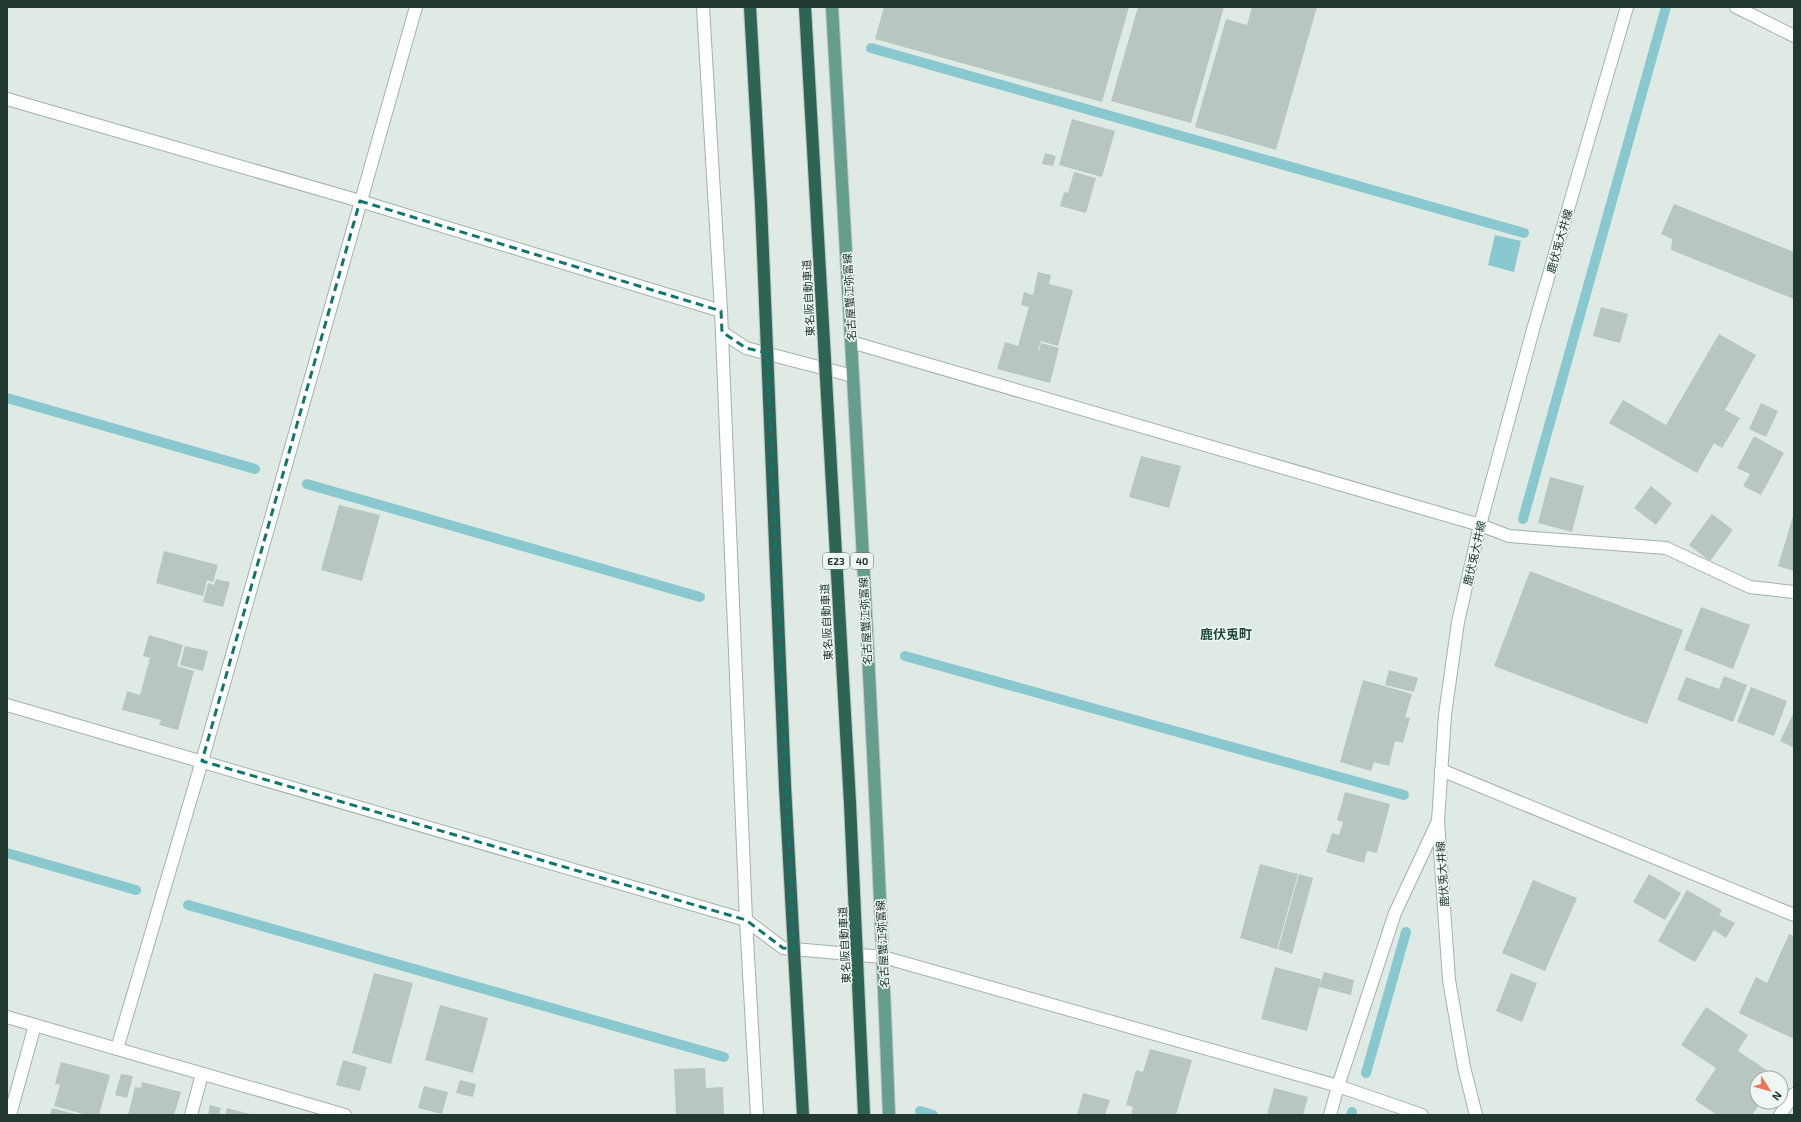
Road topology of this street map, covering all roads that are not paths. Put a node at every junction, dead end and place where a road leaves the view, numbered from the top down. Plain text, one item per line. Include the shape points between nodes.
1 (416, 7) edge
2 (703, 7) edge
3 (750, 7) edge
4 (805, 7) edge
5 (832, 7) edge
6 (1627, 7) edge
7 (1736, 7) edge
8 (1794, 36) edge
9 (7, 99) edge
10 (360, 201) junction
11 (721, 311) junction
12 (722, 332) junction
13 (851, 342) junction
14 (853, 376) junction
15 (1480, 525) junction
16 (1794, 592) edge
17 (7, 705) edge
18 (202, 762) junction
19 (1441, 770) junction
20 (1438, 820) junction
21 (1794, 915) edge
22 (746, 920) junction
23 (883, 957) junction
24 (7, 1017) edge
25 (35, 1026) junction
26 (117, 1049) junction
27 (202, 1074) junction
28 (1338, 1086) junction
29 (1794, 1094) edge
30 (10, 1115) edge
31 (191, 1115) edge
32 (345, 1115) edge
33 (756, 1115) edge
34 (803, 1115) edge
35 (864, 1115) edge
36 (889, 1115) edge
37 (1330, 1115) edge
38 (1422, 1115) edge
39 (1476, 1115) edge
40 (1780, 1115) edge

1 - 10 street
2 - 11 street
3 - 34 highway, bridge
4 - 35 highway, 東名阪自動車道 / E23, bridge via 850,803
5 - 13 main road, 名古屋蟹江弥富線 / 40
6 - 15 street, 鹿伏兎大井線 via 1534,326
7 - 8 street
9 - 10 street
10 - 11 street
10 - 18 street
11 - 12 street
12 - 14 street via 746,348
12 - 22 street
13 - 14 main road, 名古屋蟹江弥富線 / 40
13 - 15 street
14 - 23 main road, 名古屋蟹江弥富線 / 40
15 - 16 street via 1508,536 1666,548 1750,587
15 - 19 street, 鹿伏兎大井線 via 1458,622 1445,714
17 - 18 street
18 - 22 street
18 - 26 street
19 - 20 street, 鹿伏兎大井線
19 - 21 street
20 - 28 street via 1395,913
20 - 39 street, 鹿伏兎大井線 via 1449,980 1464,1067
22 - 23 street via 783,948
22 - 33 street
23 - 28 street
23 - 36 main road, 名古屋蟹江弥富線 / 40
24 - 25 street
25 - 26 street
25 - 30 street
26 - 27 street
27 - 31 street
27 - 32 street
28 - 37 street
28 - 38 street
29 - 40 street

